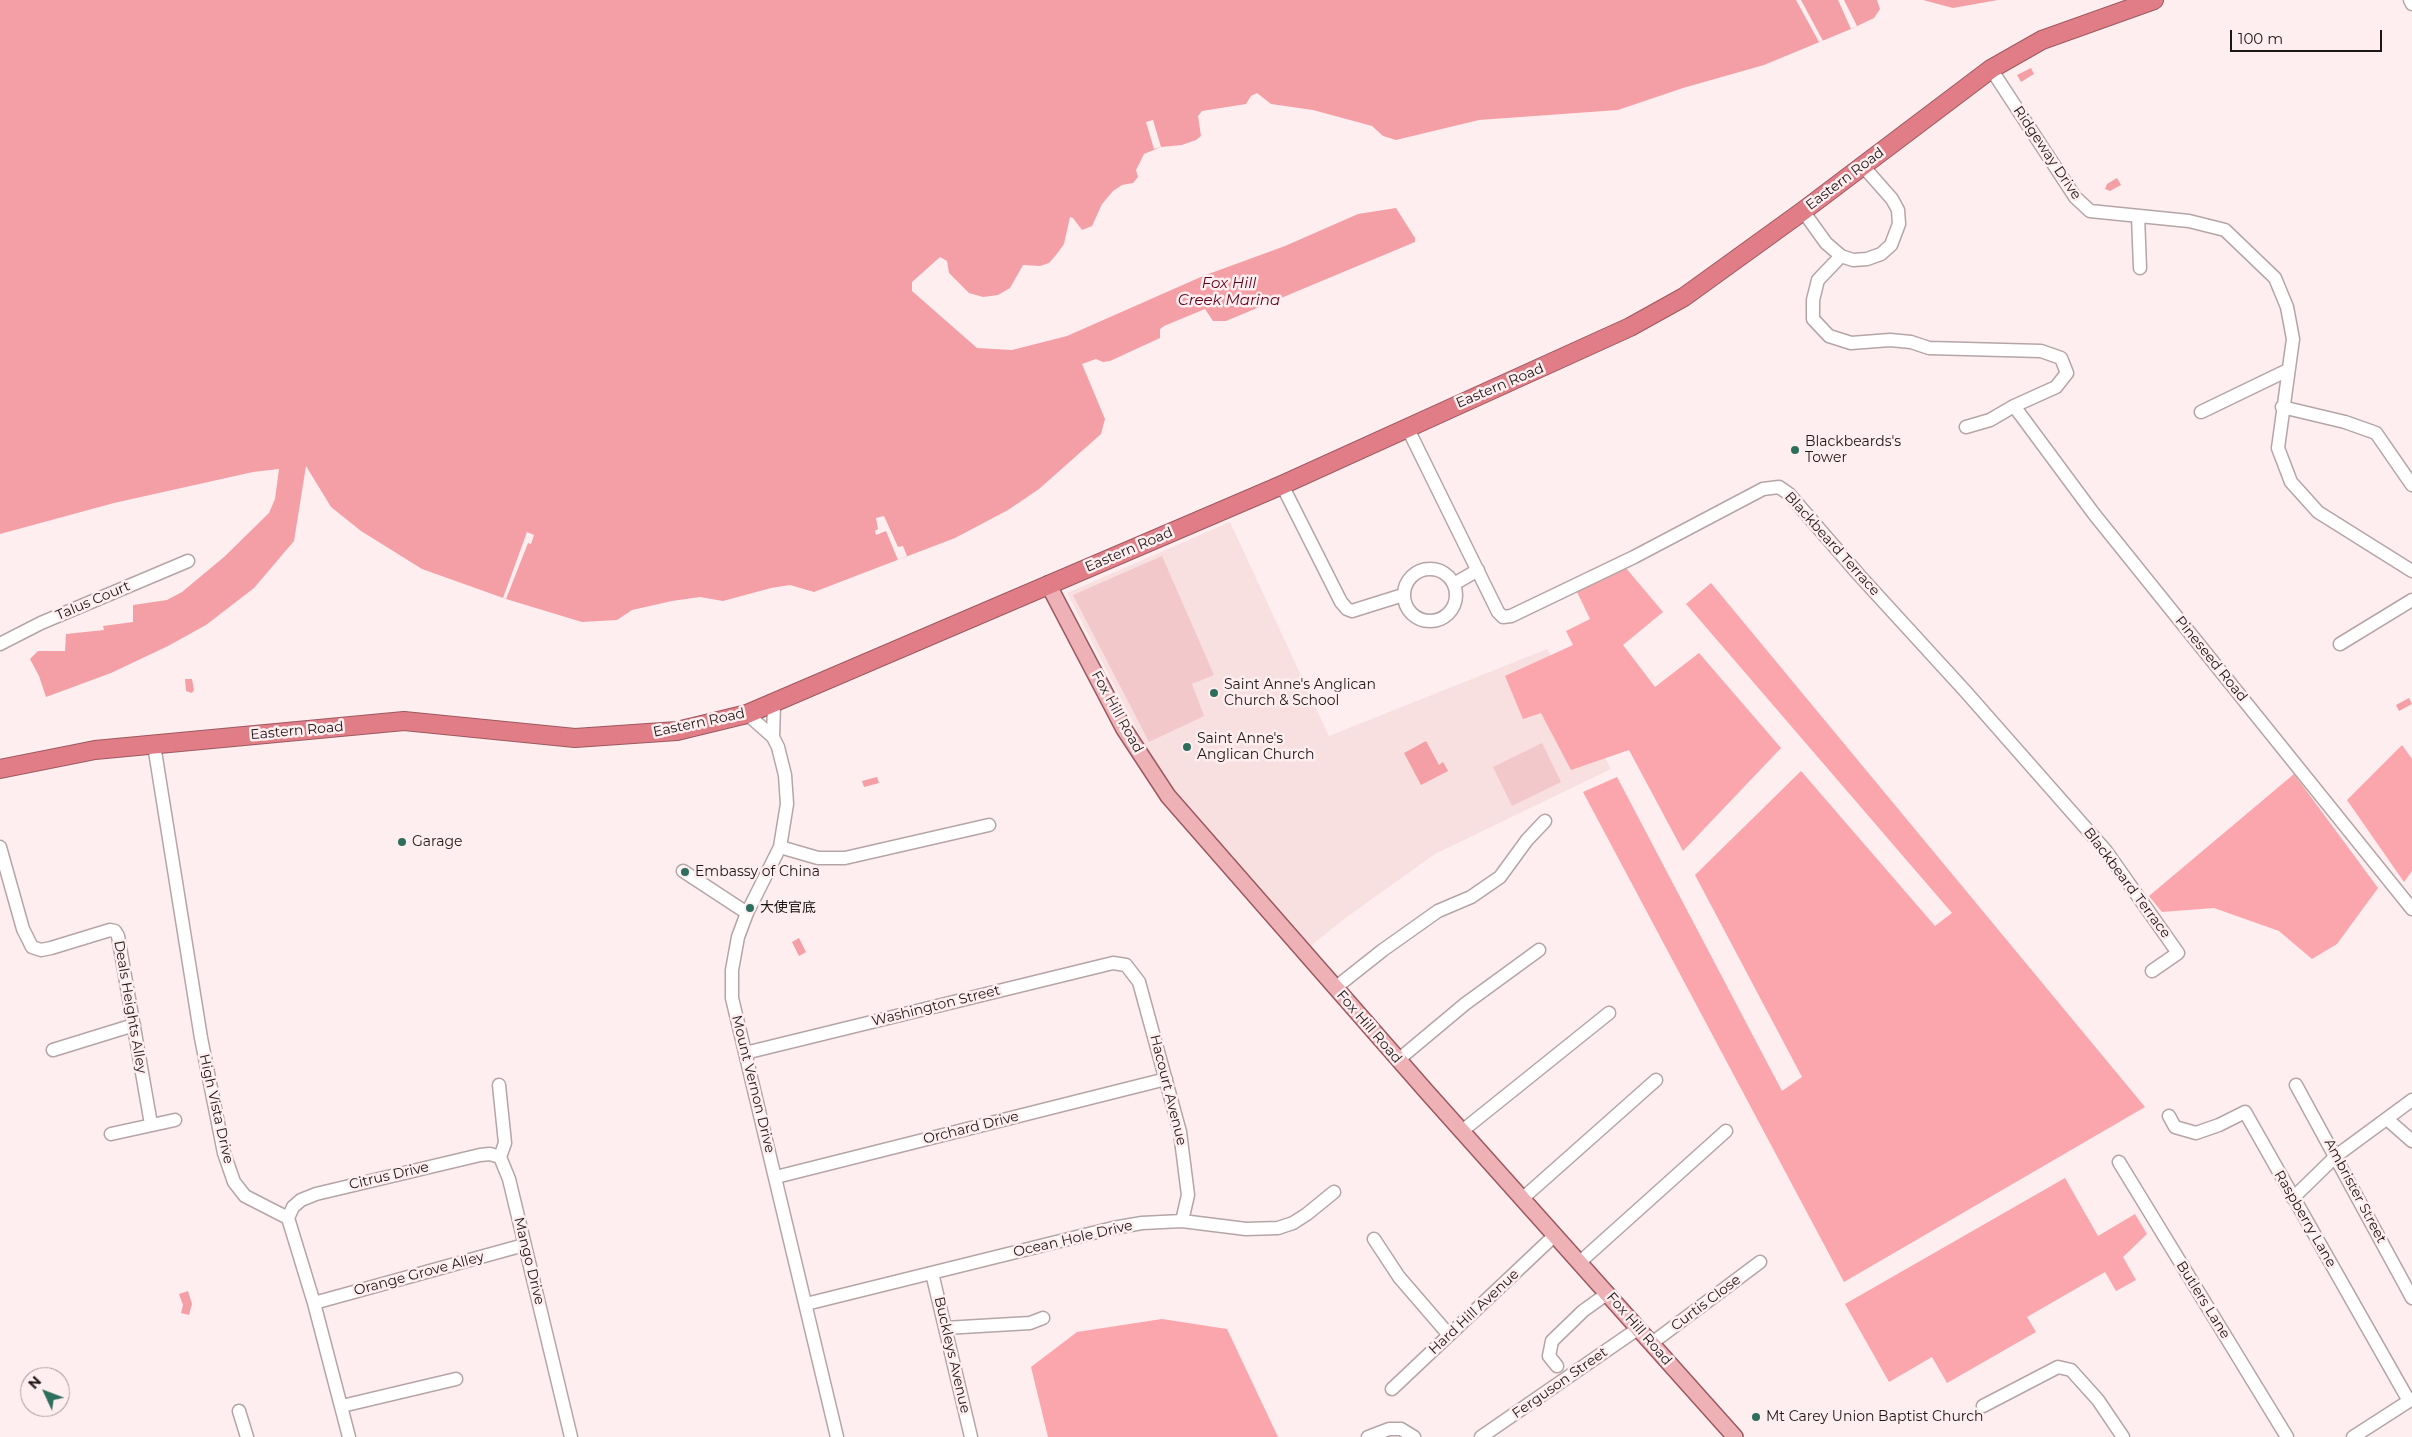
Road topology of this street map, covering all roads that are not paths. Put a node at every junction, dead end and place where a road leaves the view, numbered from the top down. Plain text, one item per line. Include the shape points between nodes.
1 (2154, 0) edge
2 (2410, 0) edge
3 (2412, 4) edge
4 (1991, 69) junction
5 (1862, 165) junction
6 (1803, 211) junction
7 (2138, 216) junction
8 (1840, 256) junction
9 (2140, 268) dead end
10 (2288, 370) junction
11 (2014, 406) junction
12 (2282, 407) junction
13 (2201, 412) dead end
14 (1407, 427) junction
15 (1966, 427) dead end
16 (1282, 485) junction
17 (2412, 485) edge
18 (188, 561) dead end
19 (1478, 570) junction
20 (2412, 572) edge
21 (1048, 584) junction
22 (1454, 584) junction
23 (1404, 595) junction
24 (2412, 600) edge
25 (0, 644) edge
26 (2340, 644) dead end
27 (774, 704) junction
28 (747, 714) junction
29 (773, 737) junction
30 (154, 745) junction
31 (1, 767) edge
32 (1545, 821) dead end
33 (989, 825) dead end
34 (0, 847) edge
35 (780, 847) junction
36 (683, 872) dead end
37 (2412, 909) edge
38 (747, 913) junction
39 (1539, 950) dead end
40 (1126, 965) joint
41 (2152, 971) dead end
42 (1335, 988) junction
43 (1609, 1012) dead end
44 (134, 1025) junction
45 (53, 1050) dead end
46 (745, 1052) junction
47 (1398, 1060) junction
48 (1166, 1079) junction
49 (1656, 1080) dead end
50 (499, 1085) dead end
51 (2296, 1085) dead end
52 (2412, 1100) edge
53 (2169, 1116) dead end
54 (2388, 1119) junction
55 (175, 1120) dead end
56 (151, 1124) junction
57 (1462, 1131) junction
58 (1726, 1131) dead end
59 (111, 1134) dead end
60 (2412, 1141) edge
61 (2336, 1156) junction
62 (500, 1157) junction
63 (2119, 1162) dead end
64 (776, 1177) junction
65 (1334, 1192) dead end
66 (1522, 1198) junction
67 (2293, 1198) junction
68 (288, 1218) junction
69 (1182, 1221) junction
70 (1555, 1235) junction
71 (1374, 1239) dead end
72 (524, 1246) junction
73 (1580, 1262) junction
74 (1760, 1262) dead end
75 (932, 1274) junction
76 (1608, 1293) junction
77 (2412, 1298) edge
78 (314, 1303) junction
79 (806, 1304) junction
80 (1044, 1318) dead end
81 (945, 1328) junction
82 (1639, 1328) junction
83 (1449, 1335) junction
84 (1652, 1343) junction
85 (1557, 1366) dead end
86 (456, 1379) dead end
87 (1392, 1389) dead end
88 (2410, 1400) edge
89 (342, 1406) junction
90 (1983, 1406) dead end
91 (239, 1411) dead end
92 (247, 1437) edge
93 (349, 1437) edge
94 (571, 1437) edge
95 (837, 1437) edge
96 (971, 1437) edge
97 (1368, 1437) edge
98 (1414, 1437) edge
99 (1481, 1437) edge
100 (1735, 1437) edge
101 (2123, 1437) edge
102 (2287, 1437) edge
103 (2353, 1437) edge

1 - 4 highway, Eastern Road via 2042,40
2 - 3 street
4 - 5 highway, Eastern Road
4 - 7 street, Ridgeway Drive via 2075,197 2090,211
5 - 6 highway, Eastern Road
5 - 8 street via 1892,199 1898,210 1899,224 1891,245 1881,254 1853,260
6 - 8 street via 1826,243
6 - 14 highway, Eastern Road via 1684,297 1630,327
7 - 9 street
7 - 10 street, Ridgeway Drive via 2189,221 2225,230 2275,278 2288,307 2293,340
8 - 11 street via 1818,280 1813,300 1814,319 1829,336 1851,343 1890,340 1929,348 2041,351 2061,358 2067,373 2056,387
10 - 12 street, Ridgeway Drive
10 - 13 street
11 - 15 street via 1990,420
11 - 37 street, Pineseed Road via 2094,514
12 - 17 street via 2376,433
12 - 20 street, Ridgeway Drive via 2278,448 2291,482 2318,512
14 - 16 highway, Eastern Road
14 - 19 street, Blackbeard Terrace
16 - 21 highway, Eastern Road
16 - 23 street via 1347,609 1352,611
18 - 25 street, Talus Court via 41,623
19 - 22 street
19 - 41 street, Blackbeard Terrace via 1498,612 1503,617 1511,616 1634,558 1763,489 1779,487 1789,494 2106,851 2178,953
21 - 27 highway, Eastern Road
21 - 42 main road, Fox Hill Road via 1124,729 1168,796
22 - 23 street via 1442,572 1425,569 1410,578
22 - 23 street via 1456,602 1447,616 1431,622 1414,617
24 - 26 street
27 - 28 highway, Eastern Road
27 - 29 street
28 - 29 street
28 - 30 highway, Eastern Road via 677,731 620,736 575,738 404,721
29 - 35 street, Mount Vernon Drive via 785,775 787,804
30 - 31 highway, Eastern Road via 95,750
30 - 68 street, High Vista Drive via 200,1038 224,1153 234,1182 245,1196
32 - 42 street via 1500,877 1471,897 1438,912
33 - 35 street via 845,858 818,858
34 - 44 street, Deals Heights Alley via 23,928 32,947 41,950 115,931
35 - 38 street, Mount Vernon Drive
36 - 38 street
38 - 46 street, Mount Vernon Drive via 738,937 732,970 732,998
39 - 47 street via 1465,1004
40 - 46 street, Washington Street via 1112,963
40 - 48 street, Hacourt Avenue via 1139,982
42 - 47 main road, Fox Hill Road
43 - 57 street
44 - 45 street
44 - 56 street, Deals Heights Alley
46 - 64 street, Mount Vernon Drive
47 - 57 main road, Fox Hill Road
48 - 64 street, Orchard Drive
48 - 69 street, Hacourt Avenue via 1186,1168 1188,1195
49 - 66 street
50 - 62 street via 505,1143
51 - 61 street, Ambrister Street
52 - 54 street
53 - 67 street, Raspberry Lane via 2175,1126 2196,1133 2244,1112
54 - 60 street
54 - 61 street
55 - 56 street
56 - 59 street
57 - 66 main road, Fox Hill Road
58 - 73 street
61 - 67 street
61 - 77 street, Ambrister Street
62 - 68 street, Citrus Drive via 480,1155 324,1192 301,1200
62 - 72 street, Mango Drive via 509,1179
63 - 102 street, Butlers Lane
64 - 79 street, Mount Vernon Drive
65 - 69 street, Ocean Hole Drive via 1307,1214 1278,1228 1238,1228
66 - 70 main road, Fox Hill Road
67 - 88 street, Raspberry Lane
68 - 78 street
69 - 75 street, Ocean Hole Drive via 1113,1228
70 - 73 main road, Fox Hill Road
70 - 83 street, Hard Hill Avenue
71 - 83 street via 1399,1277
72 - 78 street, Orange Grove Alley
72 - 94 street, Mango Drive
73 - 76 main road, Fox Hill Road
74 - 84 street, Curtis Close
75 - 79 street, Ocean Hole Drive
75 - 81 street, Buckleys Avenue
76 - 82 main road, Fox Hill Road
76 - 85 street via 1583,1311 1552,1341 1549,1356
78 - 89 street
79 - 95 street, Mount Vernon Drive
80 - 81 street via 1030,1323
81 - 96 street, Buckleys Avenue
82 - 84 main road, Fox Hill Road
82 - 99 street, Ferguson Street
83 - 87 street, Hard Hill Avenue
84 - 100 main road, Fox Hill Road
86 - 89 street
88 - 103 street
89 - 93 street
90 - 101 street via 2058,1367 2071,1370 2098,1400
91 - 92 street
97 - 98 street via 1389,1429 1401,1429

